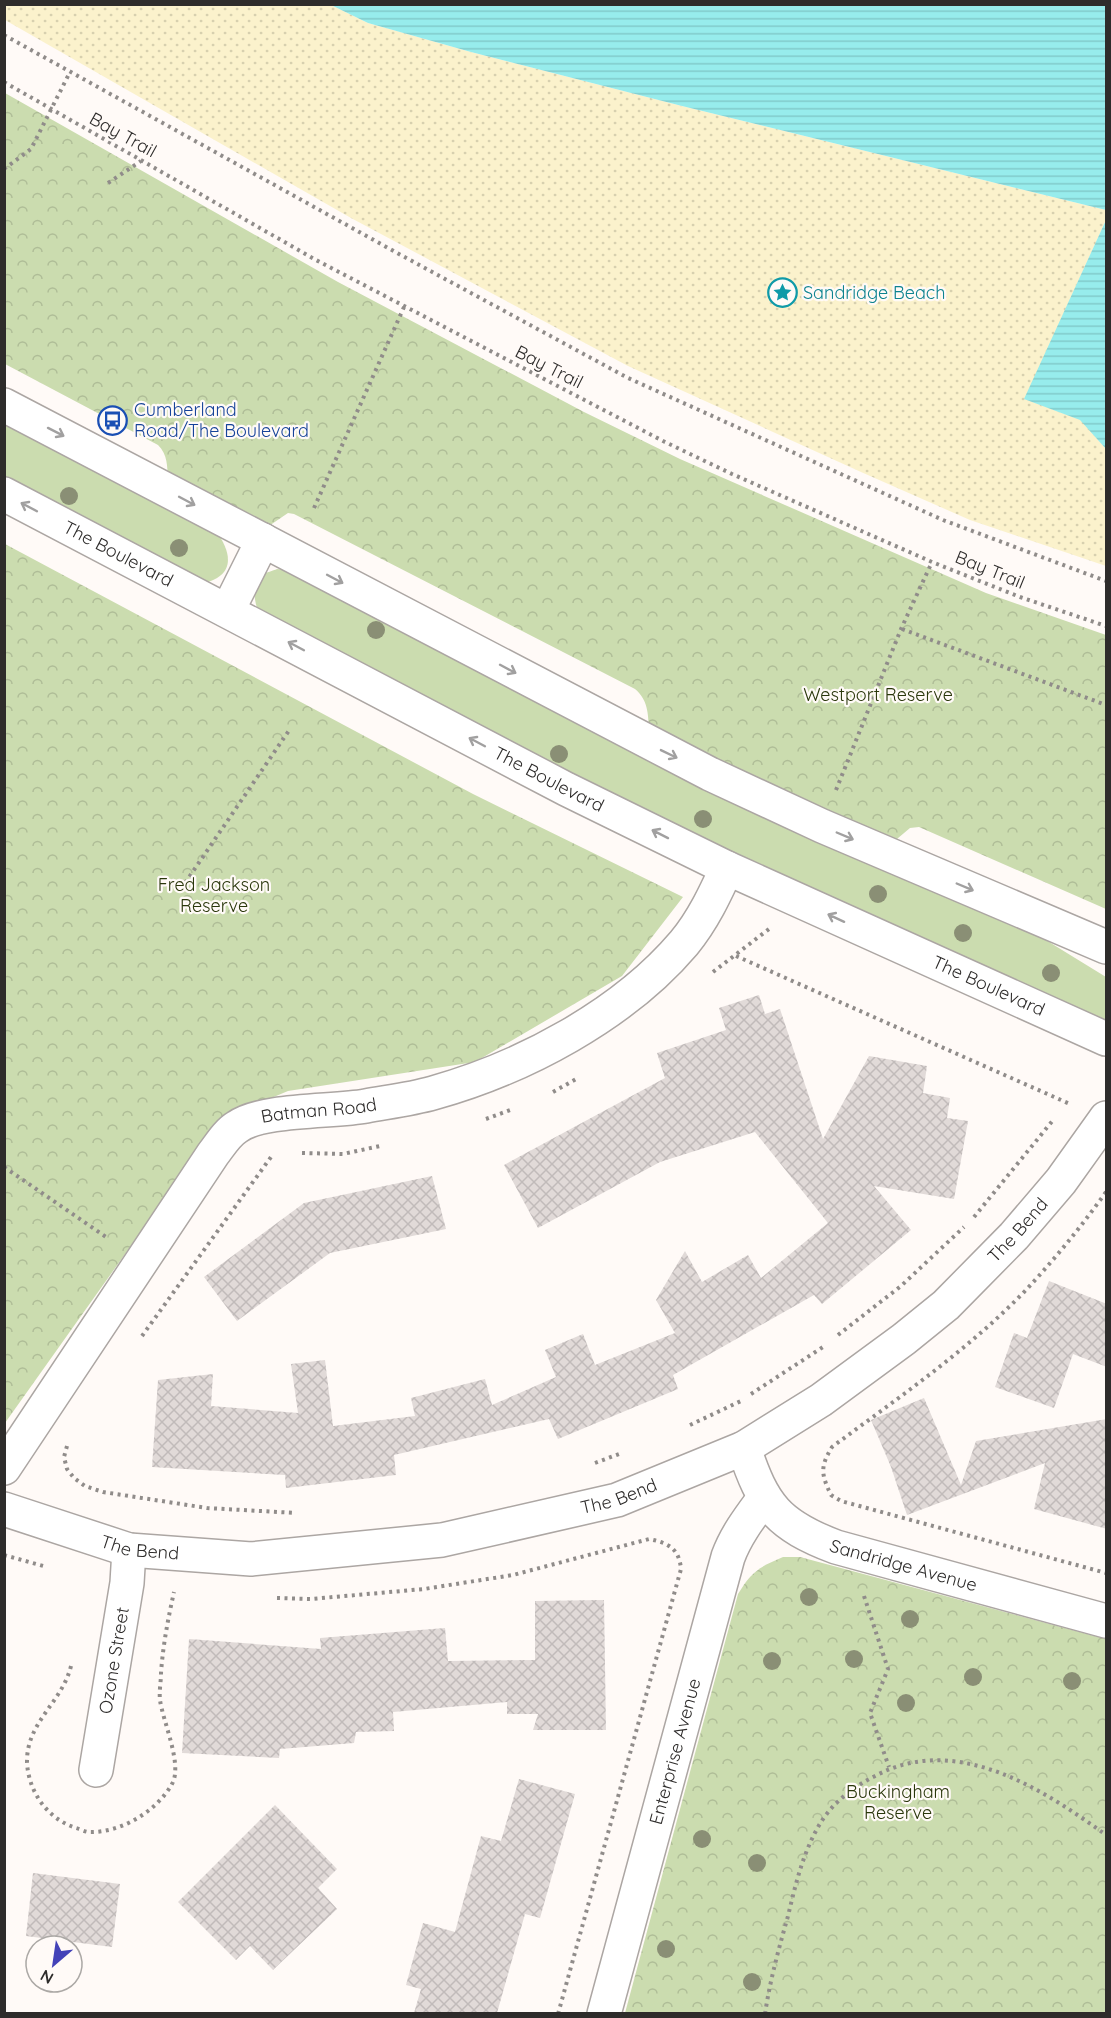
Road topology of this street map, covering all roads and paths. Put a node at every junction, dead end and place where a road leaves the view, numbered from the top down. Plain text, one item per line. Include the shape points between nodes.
1 (4, 35) edge
2 (70, 72) junction
3 (4, 82) edge
4 (52, 110) junction
5 (141, 160) junction
6 (4, 169) edge
7 (108, 183) dead end
8 (404, 307) junction
9 (4, 405) edge
10 (4, 494) edge
11 (314, 508) dead end
12 (262, 540) junction
13 (932, 562) junction
14 (1107, 581) edge
15 (228, 610) junction
16 (1107, 626) edge
17 (902, 629) junction
18 (1107, 705) edge
19 (290, 729) dead end
20 (833, 797) dead end
21 (727, 868) junction
22 (181, 889) dead end
23 (775, 922) dead end
24 (1107, 947) edge
25 (736, 956) junction
26 (706, 978) dead end
27 (1107, 1039) edge
28 (585, 1074) dead end
29 (547, 1094) dead end
30 (1067, 1102) junction
31 (518, 1107) dead end
32 (1106, 1119) edge
33 (478, 1122) dead end
34 (389, 1144) dead end
35 (292, 1153) dead end
36 (273, 1155) dead end
37 (4, 1167) edge
38 (1107, 1192) edge
39 (973, 1219) dead end
40 (965, 1226) dead end
41 (141, 1262) junction
42 (836, 1337) dead end
43 (137, 1343) dead end
44 (826, 1345) dead end
45 (681, 1429) dead end
46 (68, 1441) dead end
47 (744, 1448) junction
48 (629, 1451) dead end
49 (586, 1466) dead end
50 (4, 1468) edge
51 (764, 1498) junction
52 (4, 1509) edge
53 (302, 1514) dead end
54 (129, 1550) junction
55 (4, 1555) edge
56 (52, 1568) dead end
57 (1107, 1573) edge
58 (127, 1583) junction
59 (185, 1591) dead end
60 (863, 1594) dead end
61 (276, 1598) dead end
62 (1107, 1621) edge
63 (890, 1767) junction
64 (96, 1770) dead end
65 (1107, 1835) edge
66 (558, 2013) edge
67 (604, 2013) edge
68 (765, 2013) edge

1 - 2 path
2 - 4 path
2 - 14 path via 628,378 943,520
3 - 4 path, Bay Trail
4 - 5 path, Bay Trail
4 - 6 path via 31,149
5 - 7 path
5 - 8 path, Bay Trail
8 - 11 path
8 - 13 path, Bay Trail via 694,455
9 -> 12 street
15 -> 10 street, The Boulevard
12 - 15 street
12 -> 24 street via 710,774
13 - 16 path, Bay Trail
13 - 17 path
21 -> 15 street, The Boulevard via 566,789
17 - 18 path
17 - 20 path
19 - 22 path
27 -> 21 street, The Boulevard
21 - 41 street, Batman Road via 706,912 665,963 615,1005 544,1050 509,1067 431,1094 341,1110 268,1116 237,1126 213,1154
23 - 25 path
25 - 26 path
25 - 30 path
28 - 29 path
30 - 32 path
30 - 39 path
31 - 33 path
32 - 47 street, The Bend via 1054,1190 946,1305 858,1374
34 - 35 path via 343,1154
36 - 43 path
37 - 41 path
38 - 57 path via 1076,1234 1023,1292 967,1344 832,1447 822,1473 831,1495 841,1501
40 - 42 path via 902,1286
41 - 50 street, Batman Road
44 - 45 path via 743,1400
46 - 53 path via 64,1456 67,1470 85,1486 103,1492 207,1508
47 - 51 street, Sandridge Avenue
47 - 54 street, The Bend via 617,1500 442,1540 251,1559
48 - 49 path
51 - 62 street, Sandridge Avenue via 799,1530 836,1546
51 - 67 street, Enterprise Avenue via 733,1542 728,1557
52 - 54 street, The Bend
54 - 58 street, Ozone Street
55 - 56 path
58 - 59 path
58 - 64 street, Ozone Street
60 - 63 path via 888,1669 870,1713
61 - 66 path via 310,1599 424,1589 513,1575 648,1539 662,1542 680,1559 681,1569
63 - 65 path via 939,1759 981,1766 1006,1774 1063,1804
63 - 68 path via 847,1793 817,1828 796,1885

